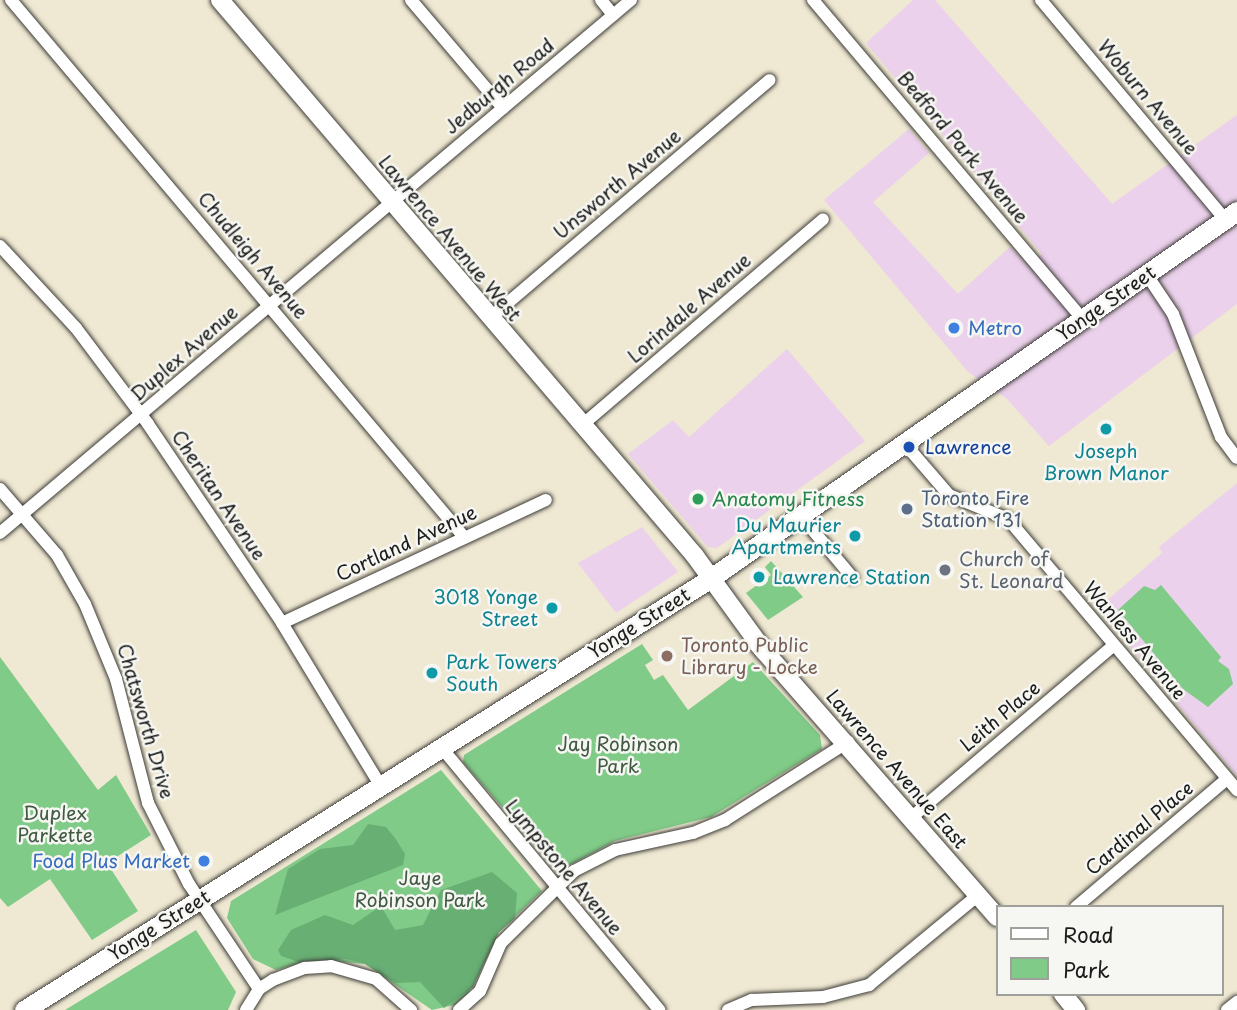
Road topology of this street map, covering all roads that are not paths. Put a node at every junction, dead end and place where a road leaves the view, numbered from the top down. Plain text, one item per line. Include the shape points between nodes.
1 (11, 0) edge
2 (220, 0) edge
3 (411, 0) edge
4 (601, 0) edge
5 (631, 0) edge
6 (813, 0) edge
7 (1041, 0) edge
8 (613, 15) junction
9 (770, 80) dead end
10 (503, 108) junction
11 (393, 202) junction
12 (1231, 215) edge
13 (823, 219) dead end
14 (0, 246) edge
15 (1147, 275) junction
16 (269, 305) junction
17 (490, 317) junction
18 (1083, 319) junction
19 (141, 415) junction
20 (581, 426) junction
21 (905, 444) junction
22 (1237, 458) edge
23 (0, 489) edge
24 (546, 500) dead end
25 (24, 514) junction
26 (801, 516) junction
27 (0, 533) edge
28 (464, 537) junction
29 (852, 577) dead end
30 (708, 580) junction
31 (282, 622) junction
32 (1114, 645) junction
33 (848, 742) junction
34 (441, 747) junction
35 (1227, 779) junction
36 (380, 785) junction
37 (1237, 790) edge
38 (912, 817) junction
39 (558, 889) junction
40 (978, 895) junction
41 (199, 901) junction
42 (1078, 905) edge
43 (996, 916) edge
44 (259, 989) junction
45 (1065, 996) edge
46 (1237, 1002) edge
47 (24, 1010) edge
48 (246, 1010) edge
49 (411, 1010) edge
50 (459, 1010) edge
51 (659, 1010) edge
52 (728, 1010) edge
53 (1076, 1010) edge
54 (1227, 1010) edge

1 - 16 street, Chudleigh Avenue
2 - 11 main road, Lawrence Avenue West
3 - 10 street
4 - 8 street
5 - 8 street, Jedburgh Road
6 - 18 street, Bedford Park Avenue
7 - 12 street, Woburn Avenue
8 - 10 street, Jedburgh Road
9 - 17 street, Unsworth Avenue
10 - 11 street, Jedburgh Road
11 - 16 street, Duplex Avenue
11 - 17 main road, Lawrence Avenue West
12 - 15 main road, Yonge Street
13 - 20 street, Lorindale Avenue
14 - 19 street, Cheritan Avenue via 76,328
15 - 18 main road, Yonge Street
15 - 22 street via 1173,314 1215,424
16 - 19 street, Duplex Avenue
16 - 28 street, Chudleigh Avenue
17 - 20 main road, Lawrence Avenue West
18 - 21 main road, Yonge Street
19 - 25 street, Duplex Avenue
19 - 31 street, Cheritan Avenue
20 - 30 main road, Lawrence Avenue West
21 - 26 main road, Yonge Street
21 - 32 street, Wanless Avenue via 949,495 1008,519
23 - 25 street, Chatsworth Drive
24 - 28 street, Cortland Avenue
25 - 27 street, Duplex Avenue
25 - 41 street, Chatsworth Drive via 57,555 99,633 122,697 141,785
26 - 29 street
26 - 30 main road, Yonge Street
28 - 31 street, Cortland Avenue
30 - 33 main road, Lawrence Avenue East via 764,651
30 - 34 main road, Yonge Street
31 - 36 street, Cheritan Avenue
32 - 35 street, Wanless Avenue
32 - 38 street, Leith Place
33 - 38 main road, Lawrence Avenue East
33 - 39 street via 725,820 693,833 604,854 569,875
34 - 36 main road, Yonge Street
34 - 39 street, Lympstone Avenue
35 - 37 street, Wanless Avenue
35 - 42 street, Cardinal Place
36 - 41 main road, Yonge Street
38 - 40 main road, Lawrence Avenue East
39 - 50 street via 500,943 480,991
39 - 51 street, Lympstone Avenue
40 - 43 main road, Lawrence Avenue East
40 - 52 street via 869,985 823,997 752,1000
41 - 44 street, Chatsworth Drive
41 - 47 main road, Yonge Street
44 - 48 street
44 - 49 street via 305,968 346,968 376,979
45 - 53 main road
46 - 54 street

